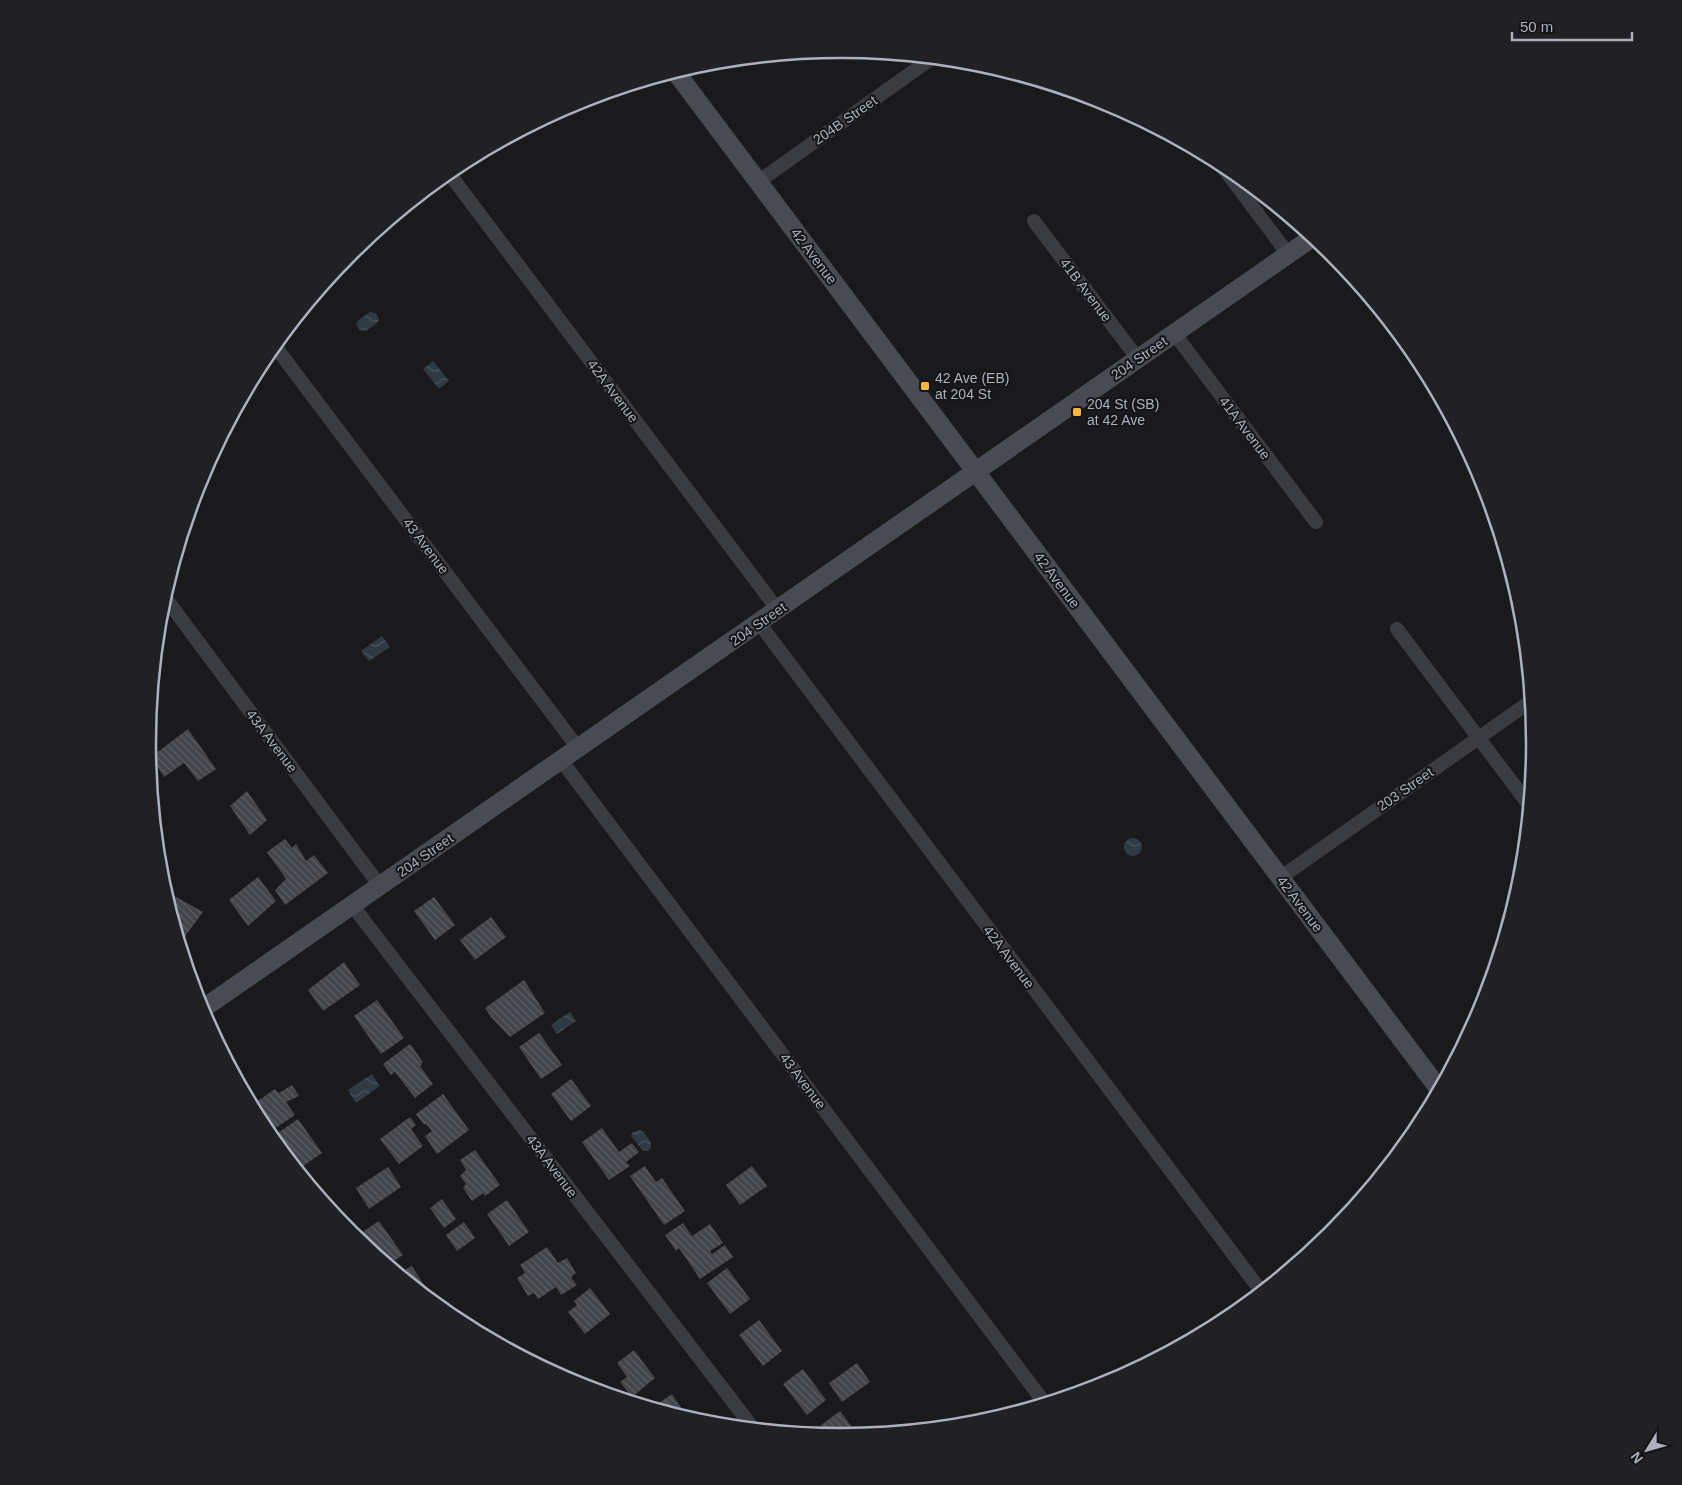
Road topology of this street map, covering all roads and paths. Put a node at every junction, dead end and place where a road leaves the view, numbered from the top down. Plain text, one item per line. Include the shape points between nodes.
1 (926, 63) edge
2 (680, 77) edge
3 (453, 178) edge
4 (1233, 181) edge
5 (758, 182) junction
6 (1034, 221) dead end
7 (1307, 241) edge
8 (1288, 254) junction
9 (1174, 333) junction
10 (279, 351) edge
11 (1138, 359) junction
12 (976, 472) junction
13 (1316, 522) dead end
14 (170, 604) edge
15 (778, 610) junction
16 (758, 623) junction
17 (1397, 629) dead end
18 (1525, 706) edge
19 (1478, 738) junction
20 (578, 748) junction
21 (561, 760) junction
22 (1524, 798) edge
23 (1280, 878) junction
24 (380, 886) junction
25 (352, 905) junction
26 (208, 1005) edge
27 (1435, 1083) edge
28 (1257, 1287) edge
29 (1040, 1397) edge
30 (748, 1421) edge

1 - 5 street, 204B Street
2 - 5 street, 42 Avenue
3 - 15 street, 42A Avenue
4 - 8 street
5 - 12 street, 42 Avenue
6 - 11 street, 41B Avenue
7 - 8 street, 204 Street
8 - 9 street, 204 Street
9 - 11 street, 204 Street
9 - 13 street, 41A Avenue
10 - 20 street, 43 Avenue
11 - 12 street, 204 Street
12 - 15 street, 204 Street
12 - 23 street, 42 Avenue
14 - 24 street, 43A Avenue
15 - 16 street, 204 Street
16 - 20 street, 204 Street
16 - 28 street, 42A Avenue
17 - 19 street
18 - 19 street, 203 Street
19 - 22 street
19 - 23 street, 203 Street
20 - 21 street, 204 Street
21 - 24 street, 204 Street
21 - 29 street, 43 Avenue
23 - 27 street, 42 Avenue
24 - 25 street, 204 Street
25 - 26 street, 204 Street
25 - 30 street, 43A Avenue

